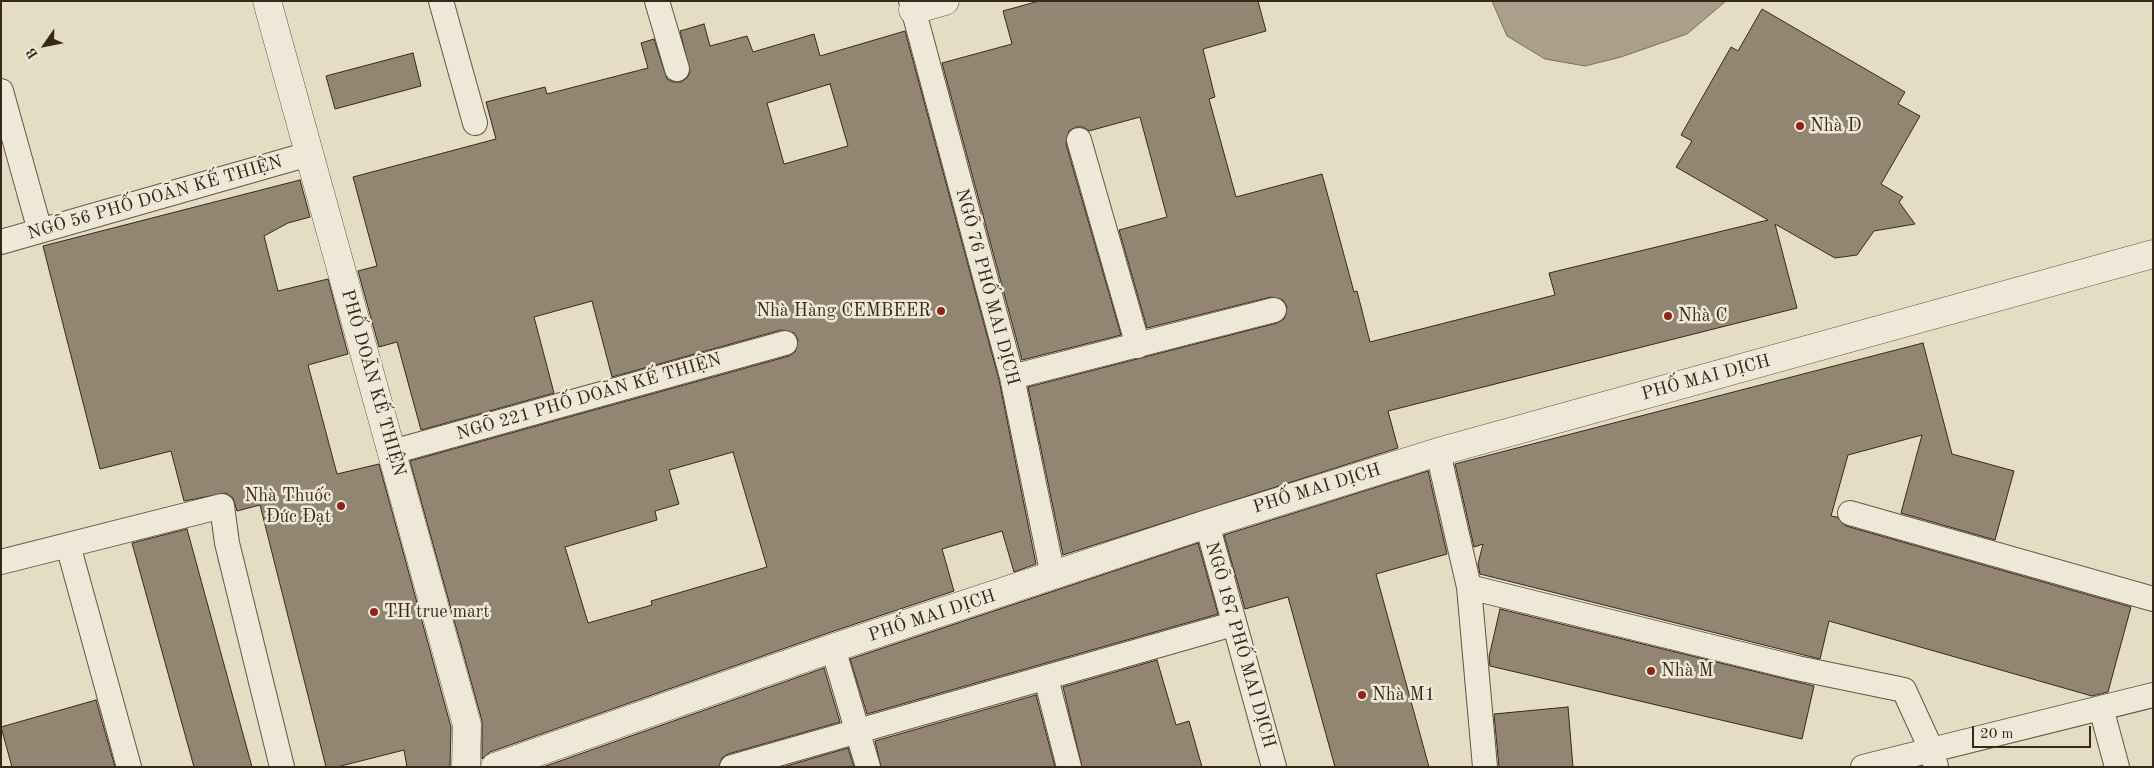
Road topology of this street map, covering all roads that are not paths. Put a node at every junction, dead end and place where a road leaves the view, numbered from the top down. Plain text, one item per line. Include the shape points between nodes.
1 (267, 1) edge
2 (441, 1) edge
3 (657, 1) edge
4 (945, 1) edge
5 (912, 5) edge
6 (677, 69) dead end
7 (1, 91) edge
8 (475, 123) dead end
9 (1079, 140) dead end
10 (309, 154) junction
11 (40, 231) junction
12 (1, 242) edge
13 (2153, 254) edge
14 (1274, 310) dead end
15 (785, 343) dead end
16 (1138, 346) junction
17 (1012, 377) junction
18 (392, 452) junction
19 (1438, 452) junction
20 (1850, 512) dead end
21 (1206, 524) junction
22 (68, 545) junction
23 (1, 562) edge
24 (1053, 576) junction
25 (1470, 587) junction
26 (2153, 599) edge
27 (1233, 624) junction
28 (833, 648) junction
29 (1046, 678) junction
30 (2153, 695) edge
31 (2101, 708) junction
32 (859, 731) junction
33 (1934, 759) edge
34 (130, 767) edge
35 (282, 767) edge
36 (466, 767) edge
37 (495, 767) edge
38 (732, 767) edge
39 (868, 767) edge
40 (1068, 767) edge
41 (1274, 767) edge
42 (1485, 767) edge
43 (1863, 767) edge
44 (2117, 767) edge

1 - 10 street, PHỐ DOÃN KẾ THIỆN
2 - 8 lane
3 - 6 lane
4 - 5 street
5 - 17 lane, NGÕ 76 PHỐ MAI DỊCH
7 - 11 lane
9 - 16 lane
10 - 11 lane, NGÕ 56 PHỐ DOÃN KẾ THIỆN
10 - 18 street, PHỐ DOÃN KẾ THIỆN
11 - 12 lane, NGÕ 56 PHỐ DOÃN KẾ THIỆN
13 - 19 street, PHỐ MAI DỊCH
14 - 16 lane
15 - 18 lane, NGÕ 221 PHỐ DOÃN KẾ THIỆN
16 - 17 lane
17 - 24 lane, NGÕ 76 PHỐ MAI DỊCH
18 - 36 street, PHỐ DOÃN KẾ THIỆN via 467,725
19 - 21 street, PHỐ MAI DỊCH
19 - 25 lane
20 - 26 lane
21 - 24 street, PHỐ MAI DỊCH
21 - 27 lane, NGÕ 187 PHỐ MAI DỊCH
22 - 23 lane
22 - 34 lane
22 - 35 lane via 222,506 226,543
24 - 28 street, PHỐ MAI DỊCH
25 - 33 lane via 1798,668 1904,690
25 - 42 lane
27 - 29 lane
27 - 41 lane, NGÕ 187 PHỐ MAI DỊCH
28 - 32 lane
28 - 37 street, PHỐ MAI DỊCH
29 - 32 lane
29 - 40 lane
30 - 31 lane
31 - 33 lane
31 - 44 lane
32 - 38 lane
32 - 39 lane
33 - 43 lane

